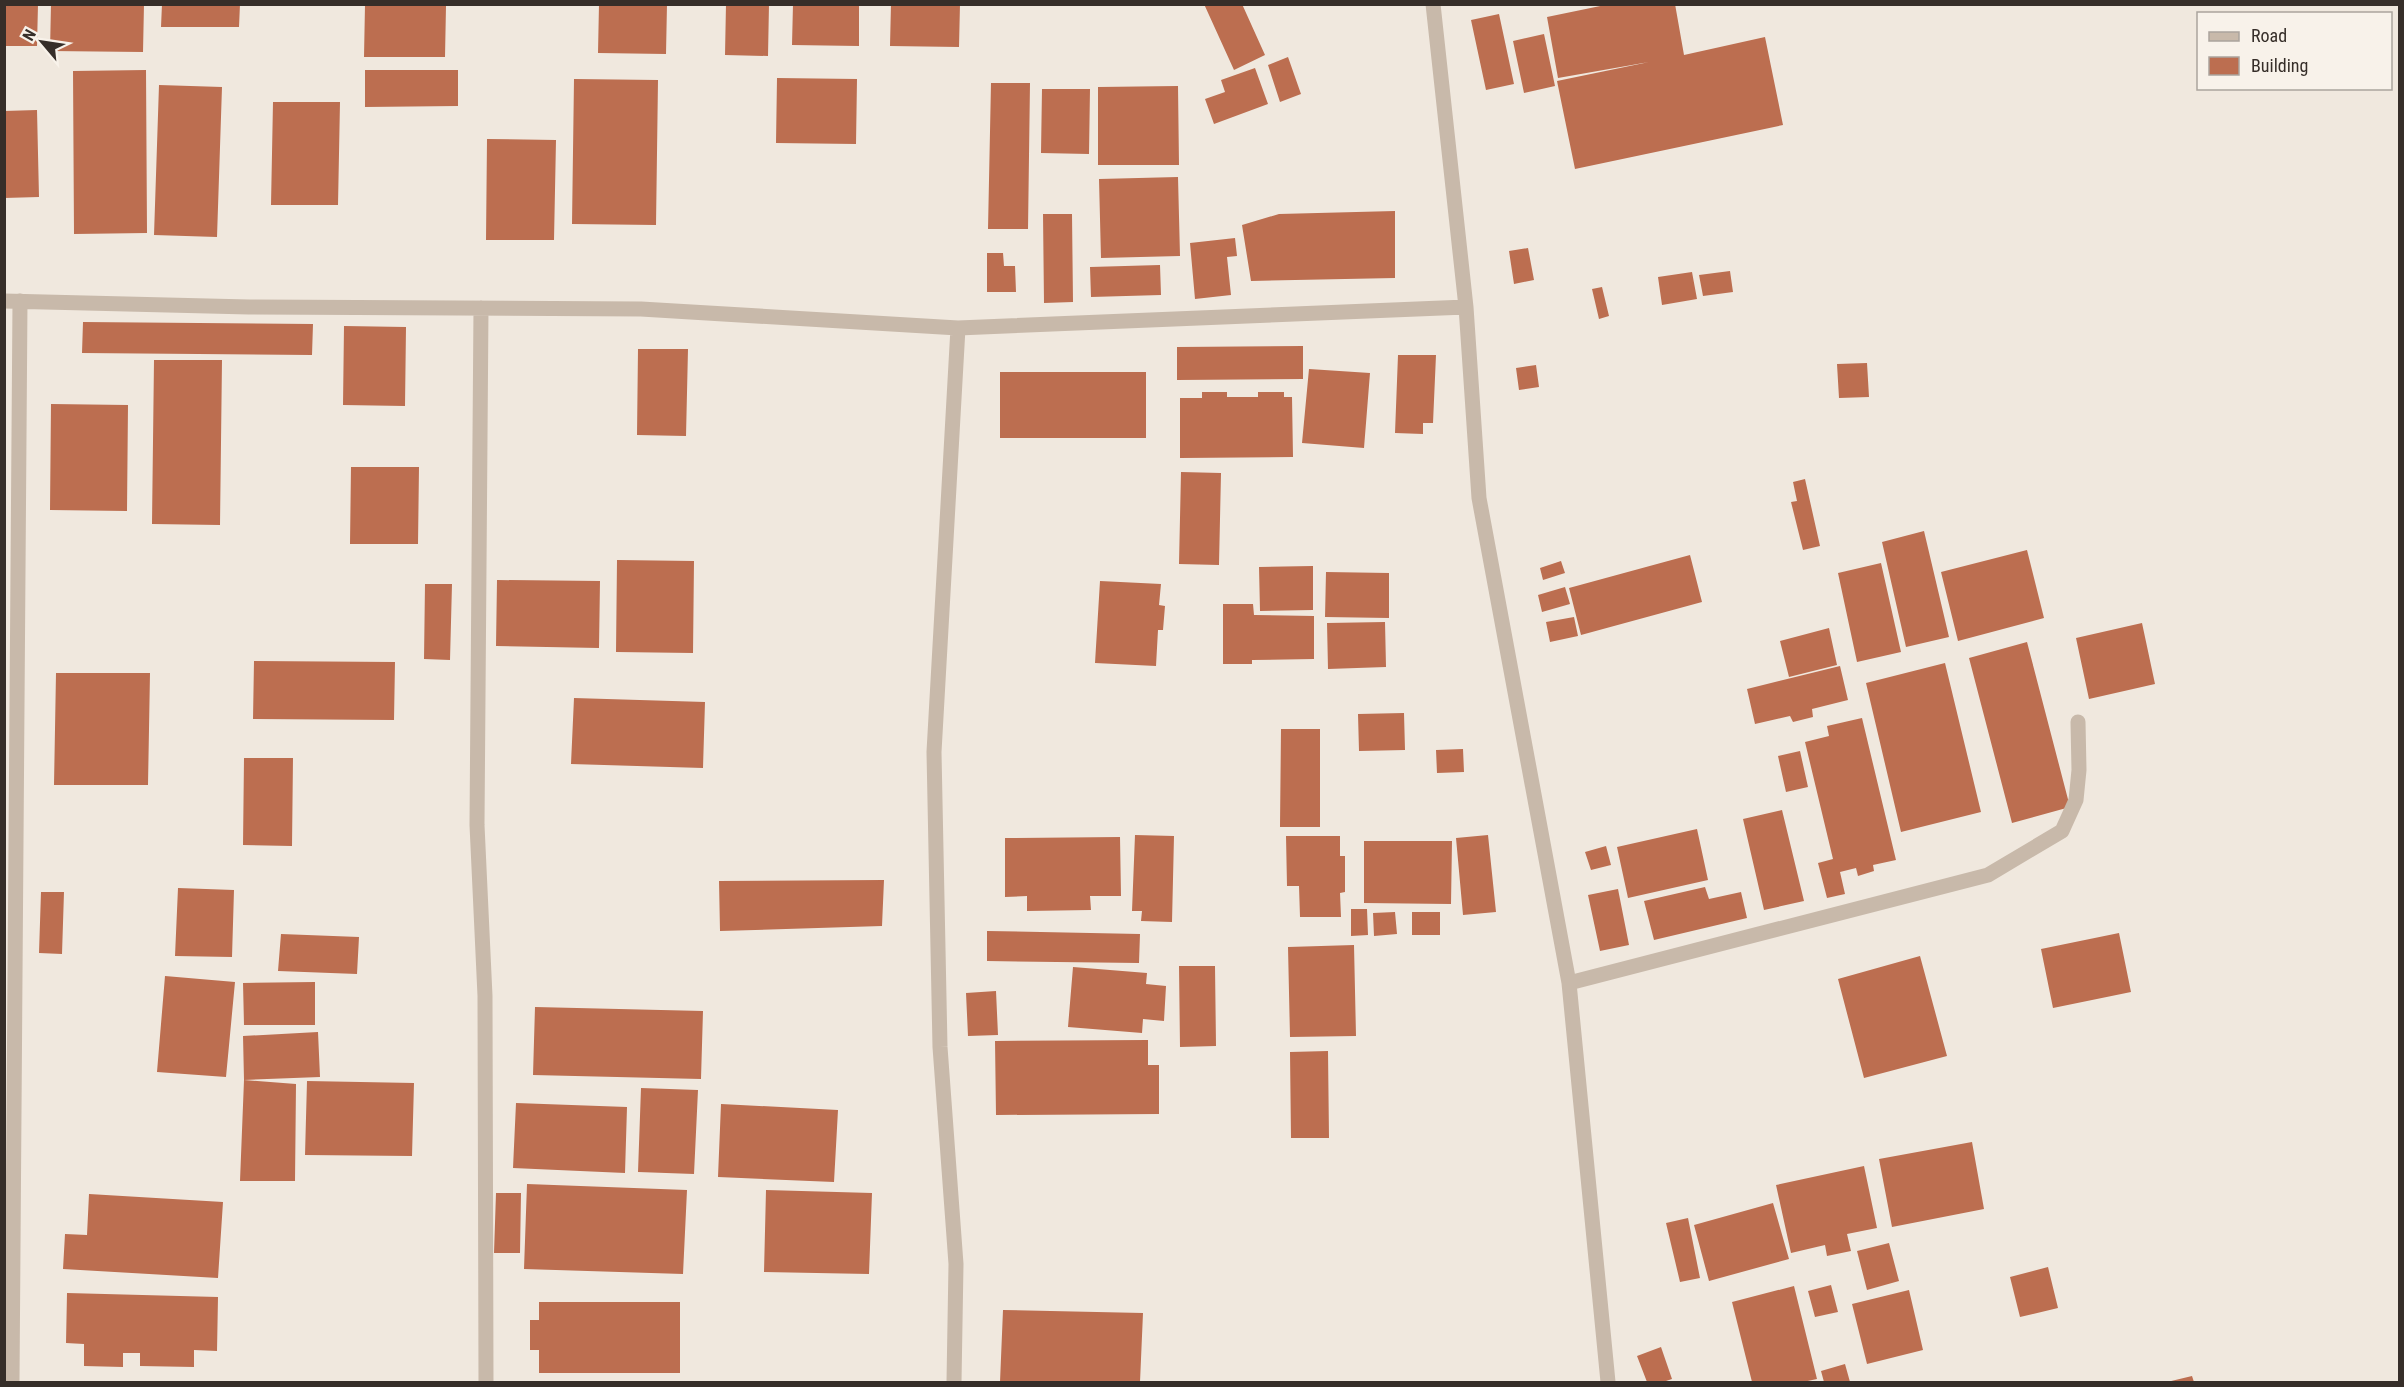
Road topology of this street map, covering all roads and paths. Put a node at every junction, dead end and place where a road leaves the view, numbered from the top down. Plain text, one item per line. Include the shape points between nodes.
1 (1433, 4) edge
2 (12, 301) edge
3 (1466, 307) junction
4 (481, 308) junction
5 (958, 328) junction
6 (2078, 722) dead end
7 (1569, 983) junction
8 (12, 1383) edge
9 (486, 1383) edge
10 (954, 1383) edge
11 (1608, 1383) edge

1 - 3 street
2 - 4 street
2 - 8 street
3 - 5 street
3 - 7 street via 1479,498
4 - 5 street via 641,309
4 - 9 street via 477,825 485,996
5 - 10 street via 934,752 940,1047 956,1264
6 - 7 street via 2076,800 2062,831 1988,875
7 - 11 street

